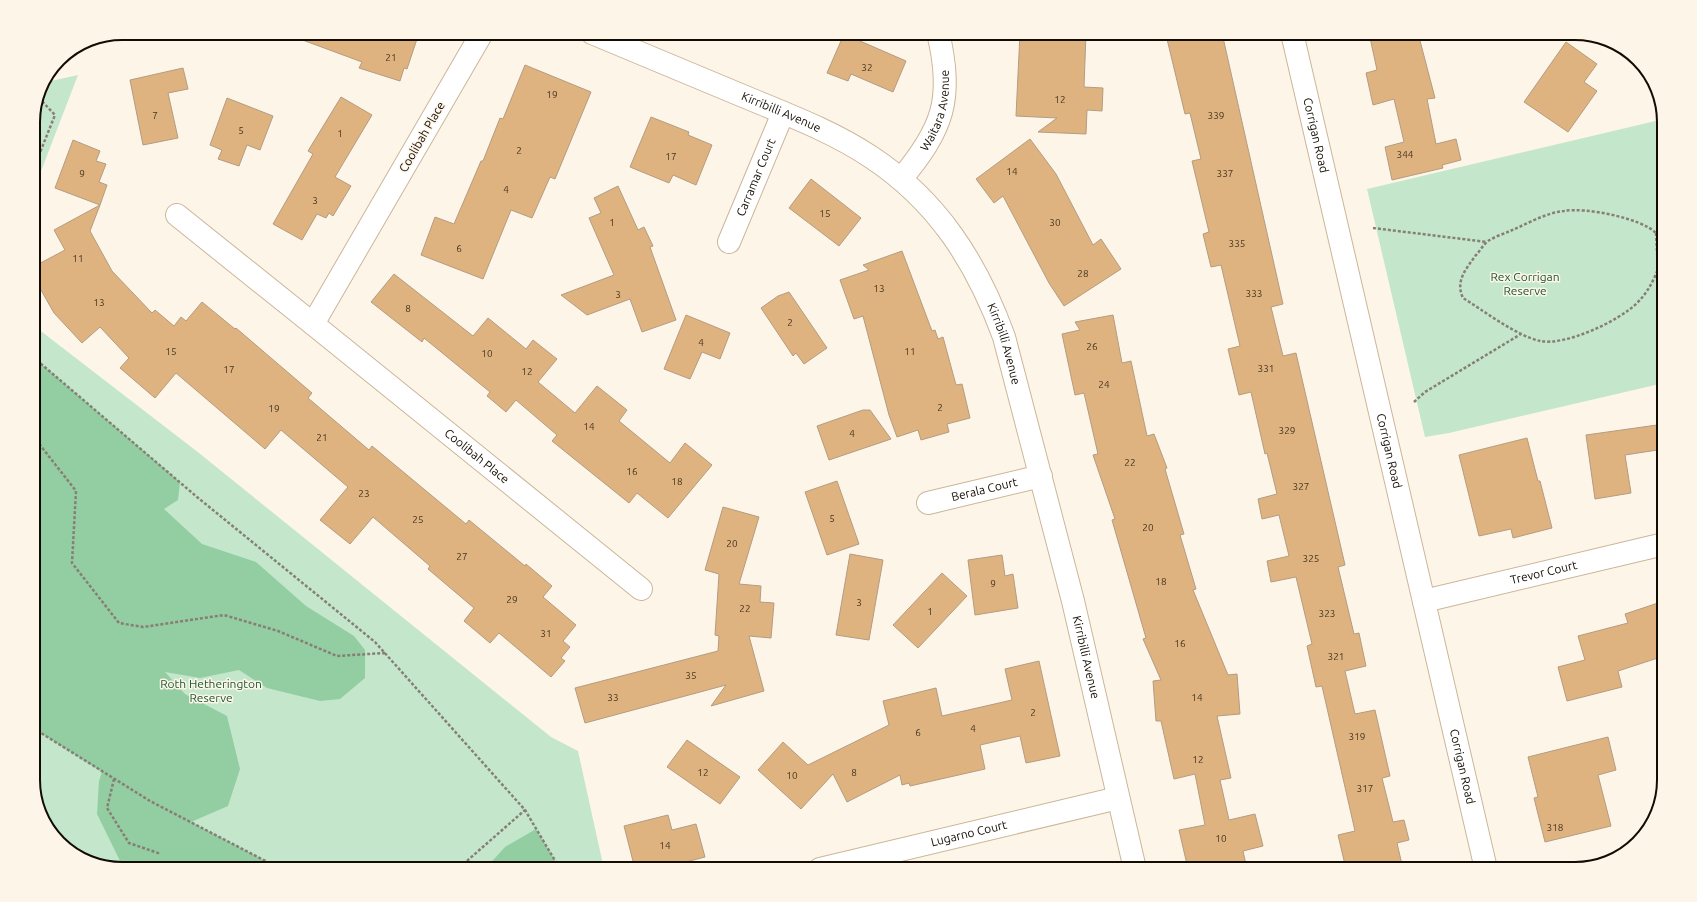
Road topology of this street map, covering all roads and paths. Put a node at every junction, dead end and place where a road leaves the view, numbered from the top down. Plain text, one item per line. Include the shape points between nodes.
1 (478, 40) edge
2 (609, 40) edge
3 (940, 40) edge
4 (1294, 40) edge
5 (43, 102) edge
6 (783, 113) junction
7 (40, 153) edge
8 (900, 179) junction
9 (177, 215) dead end
10 (1373, 228) dead end
11 (1656, 233) joint
12 (729, 242) dead end
13 (1487, 242) junction
14 (1657, 251) edge
15 (1657, 272) edge
16 (313, 324) junction
17 (1521, 334) junction
18 (40, 363) edge
19 (1414, 402) dead end
20 (40, 445) edge
21 (1041, 476) junction
22 (928, 503) dead end
23 (1657, 546) edge
24 (641, 589) dead end
25 (1424, 601) junction
26 (385, 653) junction
27 (40, 732) edge
28 (114, 779) junction
29 (1118, 798) junction
30 (525, 810) junction
31 (160, 854) dead end
32 (268, 862) edge
33 (466, 862) edge
34 (556, 862) edge
35 (849, 862) edge
36 (1133, 862) edge
37 (1484, 862) edge

1 - 16 street, Coolibah Place
2 - 6 street, Kirribilli Avenue
3 - 8 street, Waitara Avenue via 945,64 944,104 931,138
4 - 25 street, Corrigan Road
5 - 7 path via 55,116
6 - 8 street, Kirribilli Avenue via 838,138 871,157
6 - 12 street, Carramar Court
8 - 21 street, Kirribilli Avenue via 941,219 981,282 1004,337
9 - 16 street, Coolibah Place
10 - 13 path
11 - 13 path via 1650,227 1613,216 1579,210 1544,216
11 - 14 path
13 - 17 path via 1464,271 1460,280 1460,292 1463,298
15 - 17 path via 1652,284 1637,303 1610,321 1579,336 1558,341 1540,341
16 - 24 street, Coolibah Place
17 - 19 path via 1425,392
18 - 26 path via 198,497 376,642
20 - 26 path via 76,491 72,563 118,623 143,627 224,615 278,631 337,656
21 - 22 street, Berala Court
21 - 29 street, Kirribilli Avenue via 1073,601
23 - 25 street, Trevor Court
25 - 37 street, Corrigan Road
26 - 30 path
27 - 28 path
28 - 31 path via 107,808 129,843
28 - 32 path via 150,801
29 - 35 street, Lugarno Court
29 - 36 street, Kirribilli Avenue
30 - 33 path
30 - 34 path

